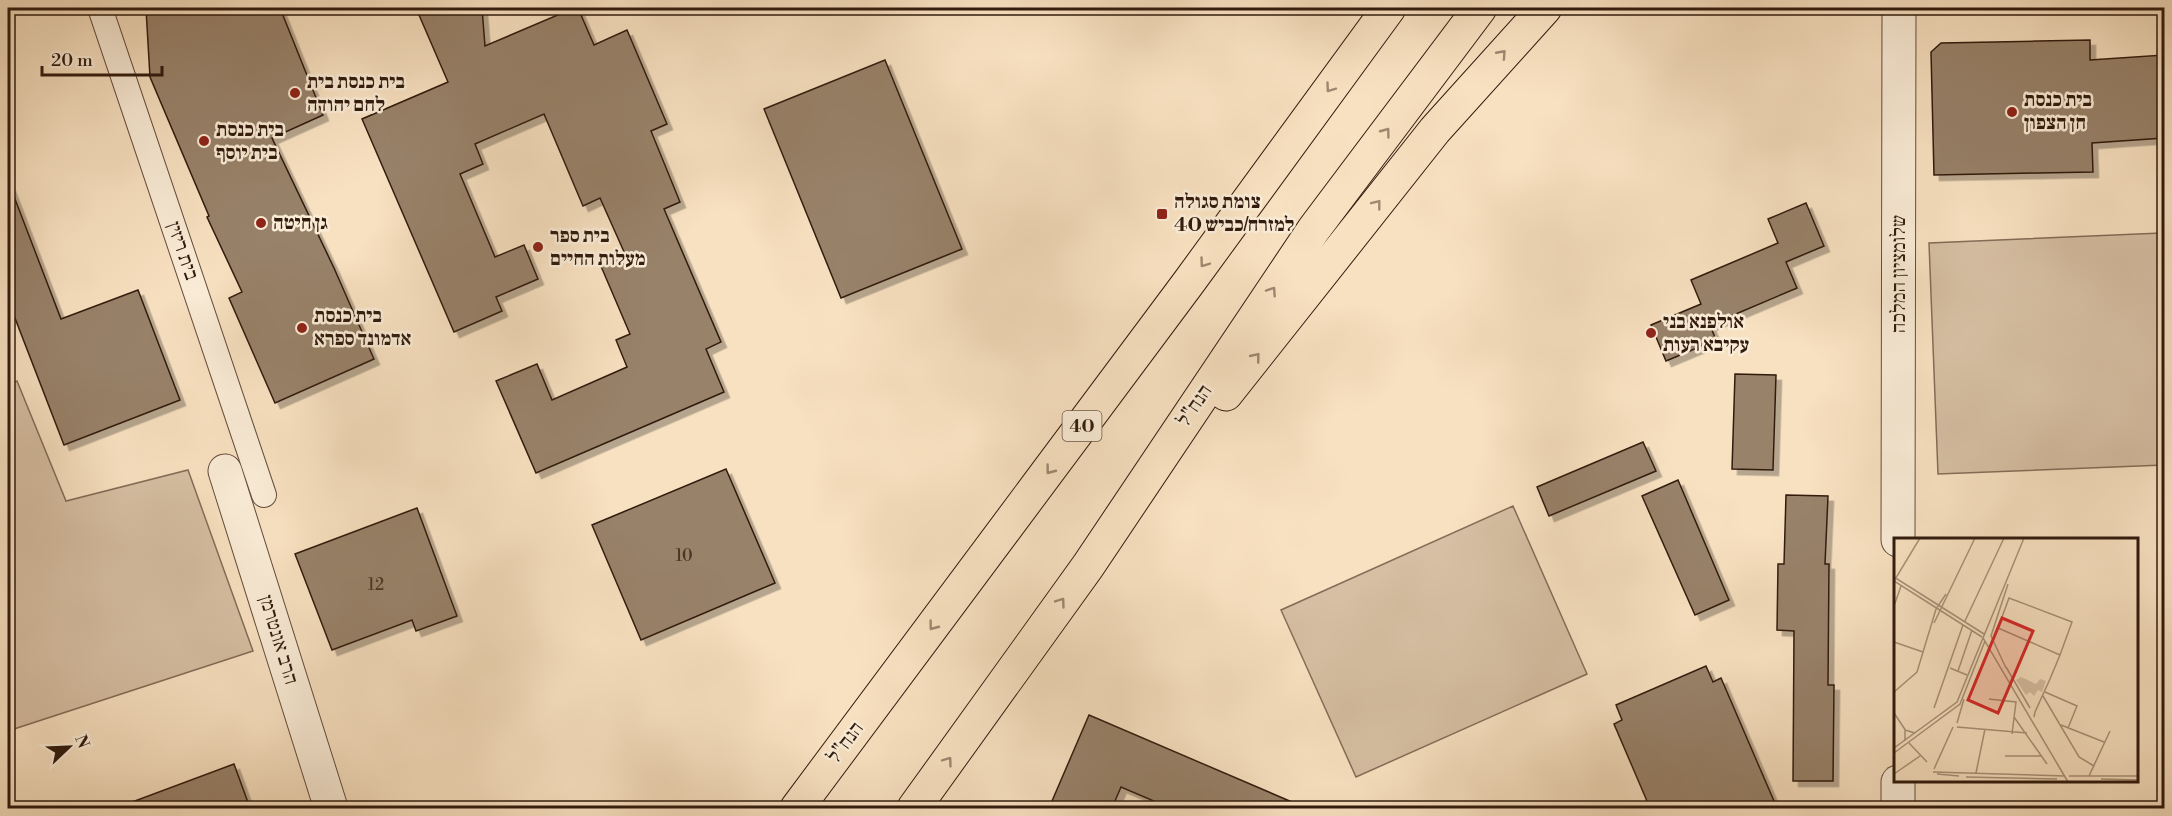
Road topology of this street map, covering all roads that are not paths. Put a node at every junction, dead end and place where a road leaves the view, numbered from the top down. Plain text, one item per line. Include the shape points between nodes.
1 (100, 8) edge
2 (1389, 8) edge
3 (1479, 8) edge
4 (1545, 8) edge
5 (1899, 8) edge
6 (225, 471) dead end
7 (264, 495) dead end
8 (1898, 538) edge
9 (1088, 566) junction
10 (1898, 783) edge
11 (331, 808) edge
12 (797, 808) edge
13 (914, 808) edge
14 (1898, 808) edge

1 - 7 street, בית ריזין
2 -> 12 highway, הנח"ל / 40 via 1190,282
9 -> 3 highway, הנח"ל via 1314,229
9 -> 4 highway via 1435,130
5 - 8 street, שלומציון המלכה
6 - 11 street, הרב אונטרמן
13 -> 9 highway, הנח"ל
10 - 14 street

